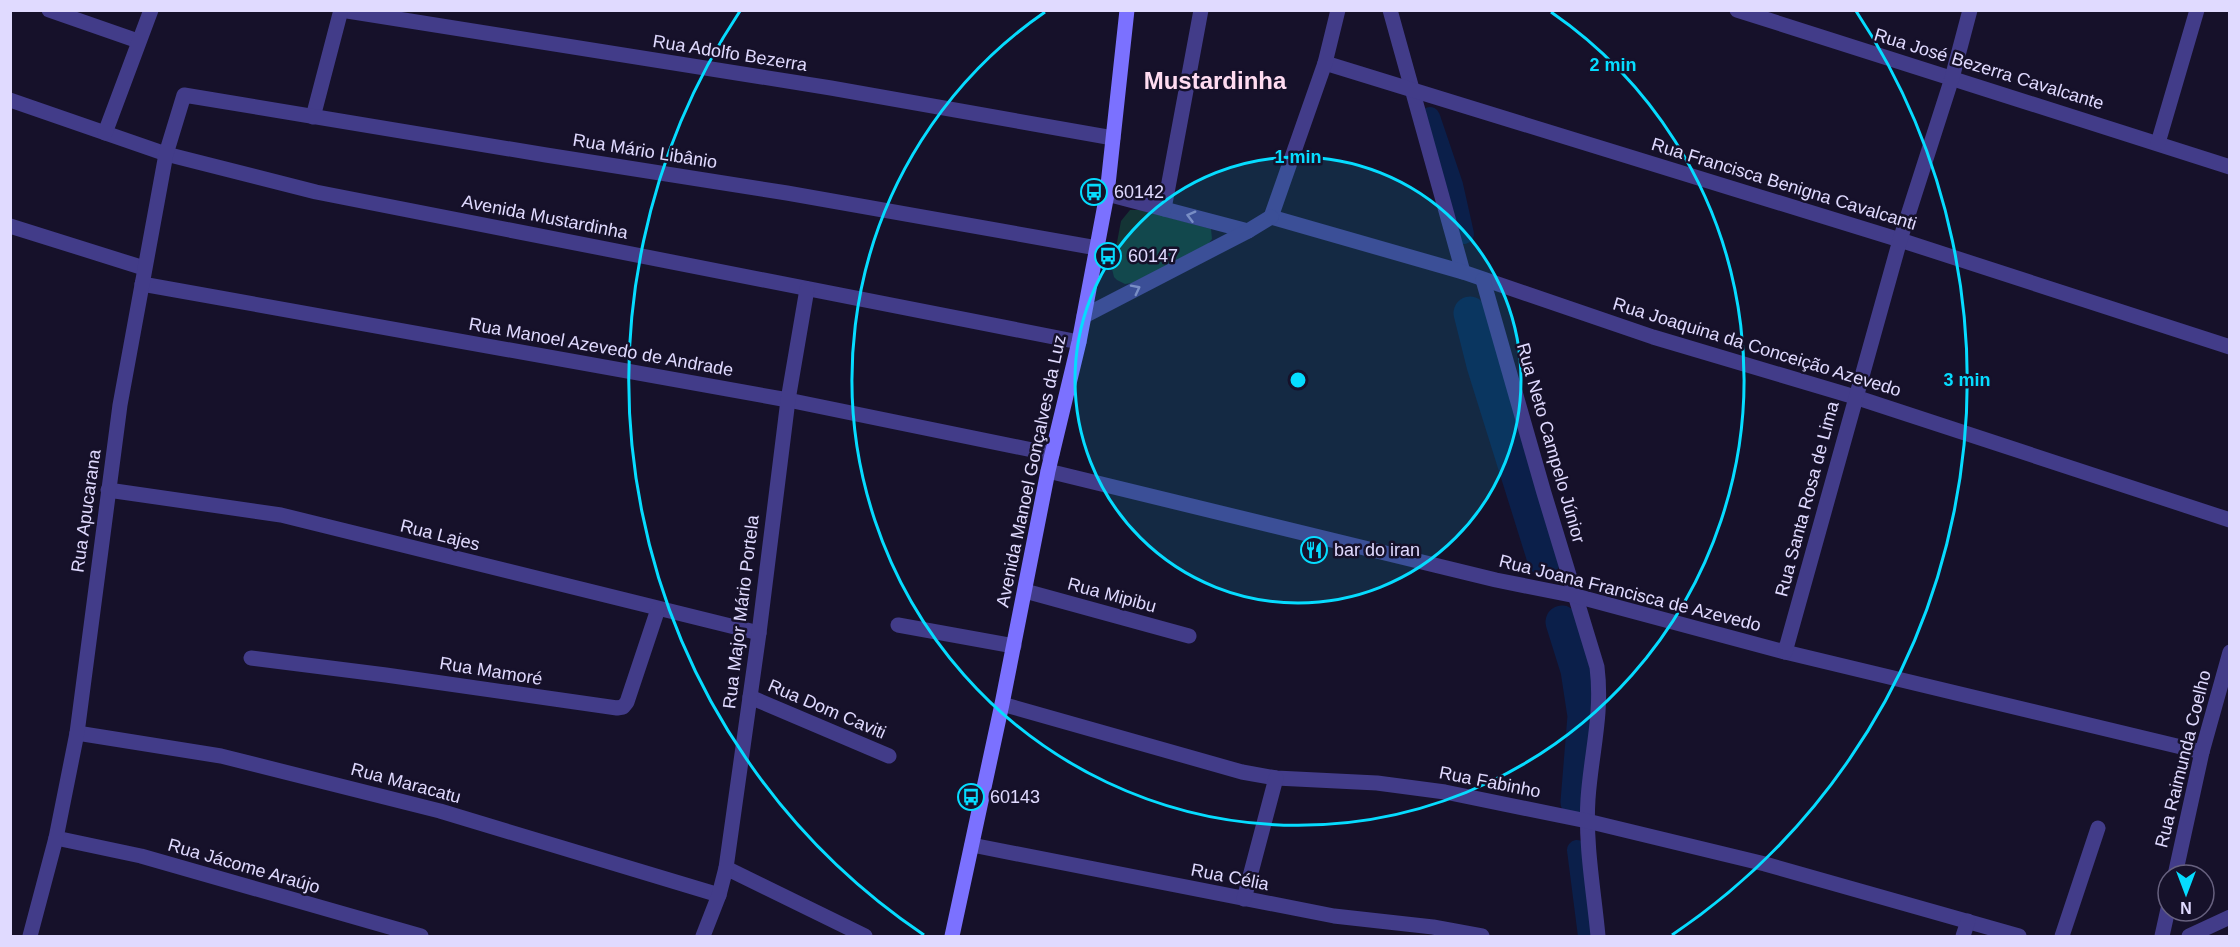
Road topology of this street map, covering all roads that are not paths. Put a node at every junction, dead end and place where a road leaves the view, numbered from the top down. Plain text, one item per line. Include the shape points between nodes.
1 (49, 10) edge
2 (151, 10) edge
3 (341, 10) edge
4 (1128, 10) edge
5 (1201, 10) edge
6 (1338, 10) edge
7 (1390, 10) edge
8 (1737, 10) edge
9 (1970, 10) edge
10 (2197, 10) edge
11 (1759, 14) edge
12 (138, 41) junction
13 (1325, 63) junction
14 (1952, 78) junction
15 (1413, 89) junction
16 (187, 95) joint
17 (10, 100) edge
18 (313, 117) junction
19 (105, 133) junction
20 (1113, 138) junction
21 (2158, 143) junction
22 (166, 154) junction
23 (2229, 167) edge
24 (1107, 194) junction
25 (1164, 209) junction
26 (1271, 217) junction
27 (10, 226) edge
28 (1248, 231) junction
29 (1900, 240) junction
30 (1097, 248) junction
31 (144, 268) junction
32 (1463, 272) junction
33 (1484, 280) junction
34 (142, 284) junction
35 (807, 289) junction
36 (1084, 316) junction
37 (1079, 342) junction
38 (2229, 347) edge
39 (1855, 397) junction
40 (788, 400) junction
41 (1052, 454) junction
42 (1048, 471) junction
43 (108, 490) junction
44 (2229, 520) edge
45 (1025, 591) junction
46 (1576, 596) junction
47 (658, 609) junction
48 (898, 625) dead end
49 (759, 633) junction
50 (1189, 636) dead end
51 (1014, 646) junction
52 (1785, 652) junction
53 (2229, 652) edge
54 (251, 658) dead end
55 (750, 697) junction
56 (1002, 704) junction
57 (77, 733) junction
58 (2202, 752) junction
59 (889, 756) dead end
60 (1276, 778) junction
61 (1587, 821) junction
62 (2098, 828) dead end
63 (56, 838) junction
64 (972, 845) junction
65 (2178, 863) edge
66 (726, 868) junction
67 (719, 895) junction
68 (1244, 900) junction
69 (2229, 917) edge
70 (1968, 921) junction
71 (30, 936) edge
72 (421, 936) edge
73 (704, 936) edge
74 (865, 936) edge
75 (952, 936) edge
76 (1482, 936) edge
77 (1598, 936) edge
78 (1963, 936) edge
79 (2019, 936) edge
80 (2062, 936) edge
81 (2189, 936) edge

1 - 12 street
2 - 12 street
3 - 18 street
3 - 20 street, Rua Adolfo Bezerra via 831,88
4 - 20 main road, Avenida Manoel Gonçalves da Luz
5 - 25 street
6 - 13 street
7 - 15 street
8 - 11 street, Rua José Bezerra Cavalcante
9 - 14 street, Rua Santa Rosa de Lima
10 - 21 street
11 - 14 street, Rua José Bezerra Cavalcante
12 - 19 street
13 - 15 street, Rua Francisca Benigna Cavalcanti
13 - 26 street
14 - 21 street, Rua José Bezerra Cavalcante
14 - 29 street, Rua Santa Rosa de Lima
15 - 29 street, Rua Francisca Benigna Cavalcanti
15 - 32 street
16 - 18 street, Rua Mário Libânio
16 - 22 street, Rua Apucarana via 183,97
17 - 19 street, Avenida Mustardinha
18 - 30 street, Rua Mário Libânio via 787,193
19 - 22 street, Avenida Mustardinha
20 - 24 main road, Avenida Manoel Gonçalves da Luz
21 - 23 street, Rua José Bezerra Cavalcante
22 - 31 street, Rua Apucarana
22 - 35 street, Avenida Mustardinha via 316,192
24 - 25 street
24 - 30 main road, Avenida Manoel Gonçalves da Luz
28 -> 25 street
26 - 28 street
26 - 32 street, Rua Joaquina da Conceição Azevedo
27 - 31 street
36 -> 28 street
29 - 38 street, Rua Francisca Benigna Cavalcanti
29 - 39 street, Rua Santa Rosa de Lima
30 - 36 main road, Avenida Manoel Gonçalves da Luz
31 - 34 street, Rua Apucarana
32 - 33 street, Rua Joaquina da Conceição Azevedo
33 - 39 street, Rua Joaquina da Conceição Azevedo via 1653,337
33 - 46 street, Rua Neto Campelo Júnior
34 - 40 street, Rua Manoel Azevedo de Andrade
34 - 43 street, Rua Apucarana
35 - 37 street, Avenida Mustardinha
35 - 40 street, Rua Major Mário Portela
36 - 37 main road, Avenida Manoel Gonçalves da Luz
37 - 41 main road, Avenida Manoel Gonçalves da Luz
39 - 44 street, Rua Joaquina da Conceição Azevedo
39 - 52 street, Rua Santa Rosa de Lima
40 - 41 street, Rua Manoel Azevedo de Andrade
40 - 49 street, Rua Major Mário Portela
41 - 42 main road, Avenida Manoel Gonçalves da Luz
42 - 45 main road, Avenida Manoel Gonçalves da Luz
42 - 46 street, Rua Joana Francisca de Azevedo
43 - 47 street, Rua Lajes via 281,515
43 - 57 street, Rua Apucarana
45 - 50 street, Rua Mipibu
45 - 51 main road, Avenida Manoel Gonçalves da Luz
46 - 52 street, Rua Joana Francisca de Azevedo
46 - 61 street, Rua Neto Campelo Júnior via 1597,668 1600,693
47 - 49 street, Rua Lajes
47 - 54 street, Rua Mamoré via 627,702 616,708
48 - 51 street
49 - 55 street, Rua Major Mário Portela
51 - 56 main road, Avenida Manoel Gonçalves da Luz
52 - 58 street, Rua Joana Francisca de Azevedo
53 - 58 street, Rua Raimunda Coelho
55 - 59 street, Rua Dom Caviti
55 - 66 street, Rua Major Mário Portela
56 - 60 street, Rua Fabinho via 1242,772
56 - 64 main road, Avenida Manoel Gonçalves da Luz
57 - 63 street, Rua Apucarana
57 - 67 street, Rua Maracatu via 221,756 440,811
58 - 65 street, Rua Raimunda Coelho
60 - 61 street, Rua Fabinho via 1377,783 1445,792
60 - 68 street
61 - 70 street, Rua Fabinho via 1765,864
61 - 77 street, Rua Neto Campelo Júnior
62 - 80 street
63 - 71 street, Rua Apucarana
63 - 72 street, Rua Jácome Araújo via 141,856
64 - 68 street, Rua Célia
64 - 75 main road, Avenida Manoel Gonçalves da Luz
66 - 67 street, Rua Major Mário Portela
66 - 74 street
67 - 73 street, Rua Major Mário Portela
68 - 76 street, Rua Célia
69 - 81 street
70 - 78 street
70 - 79 street, Rua Fabinho

